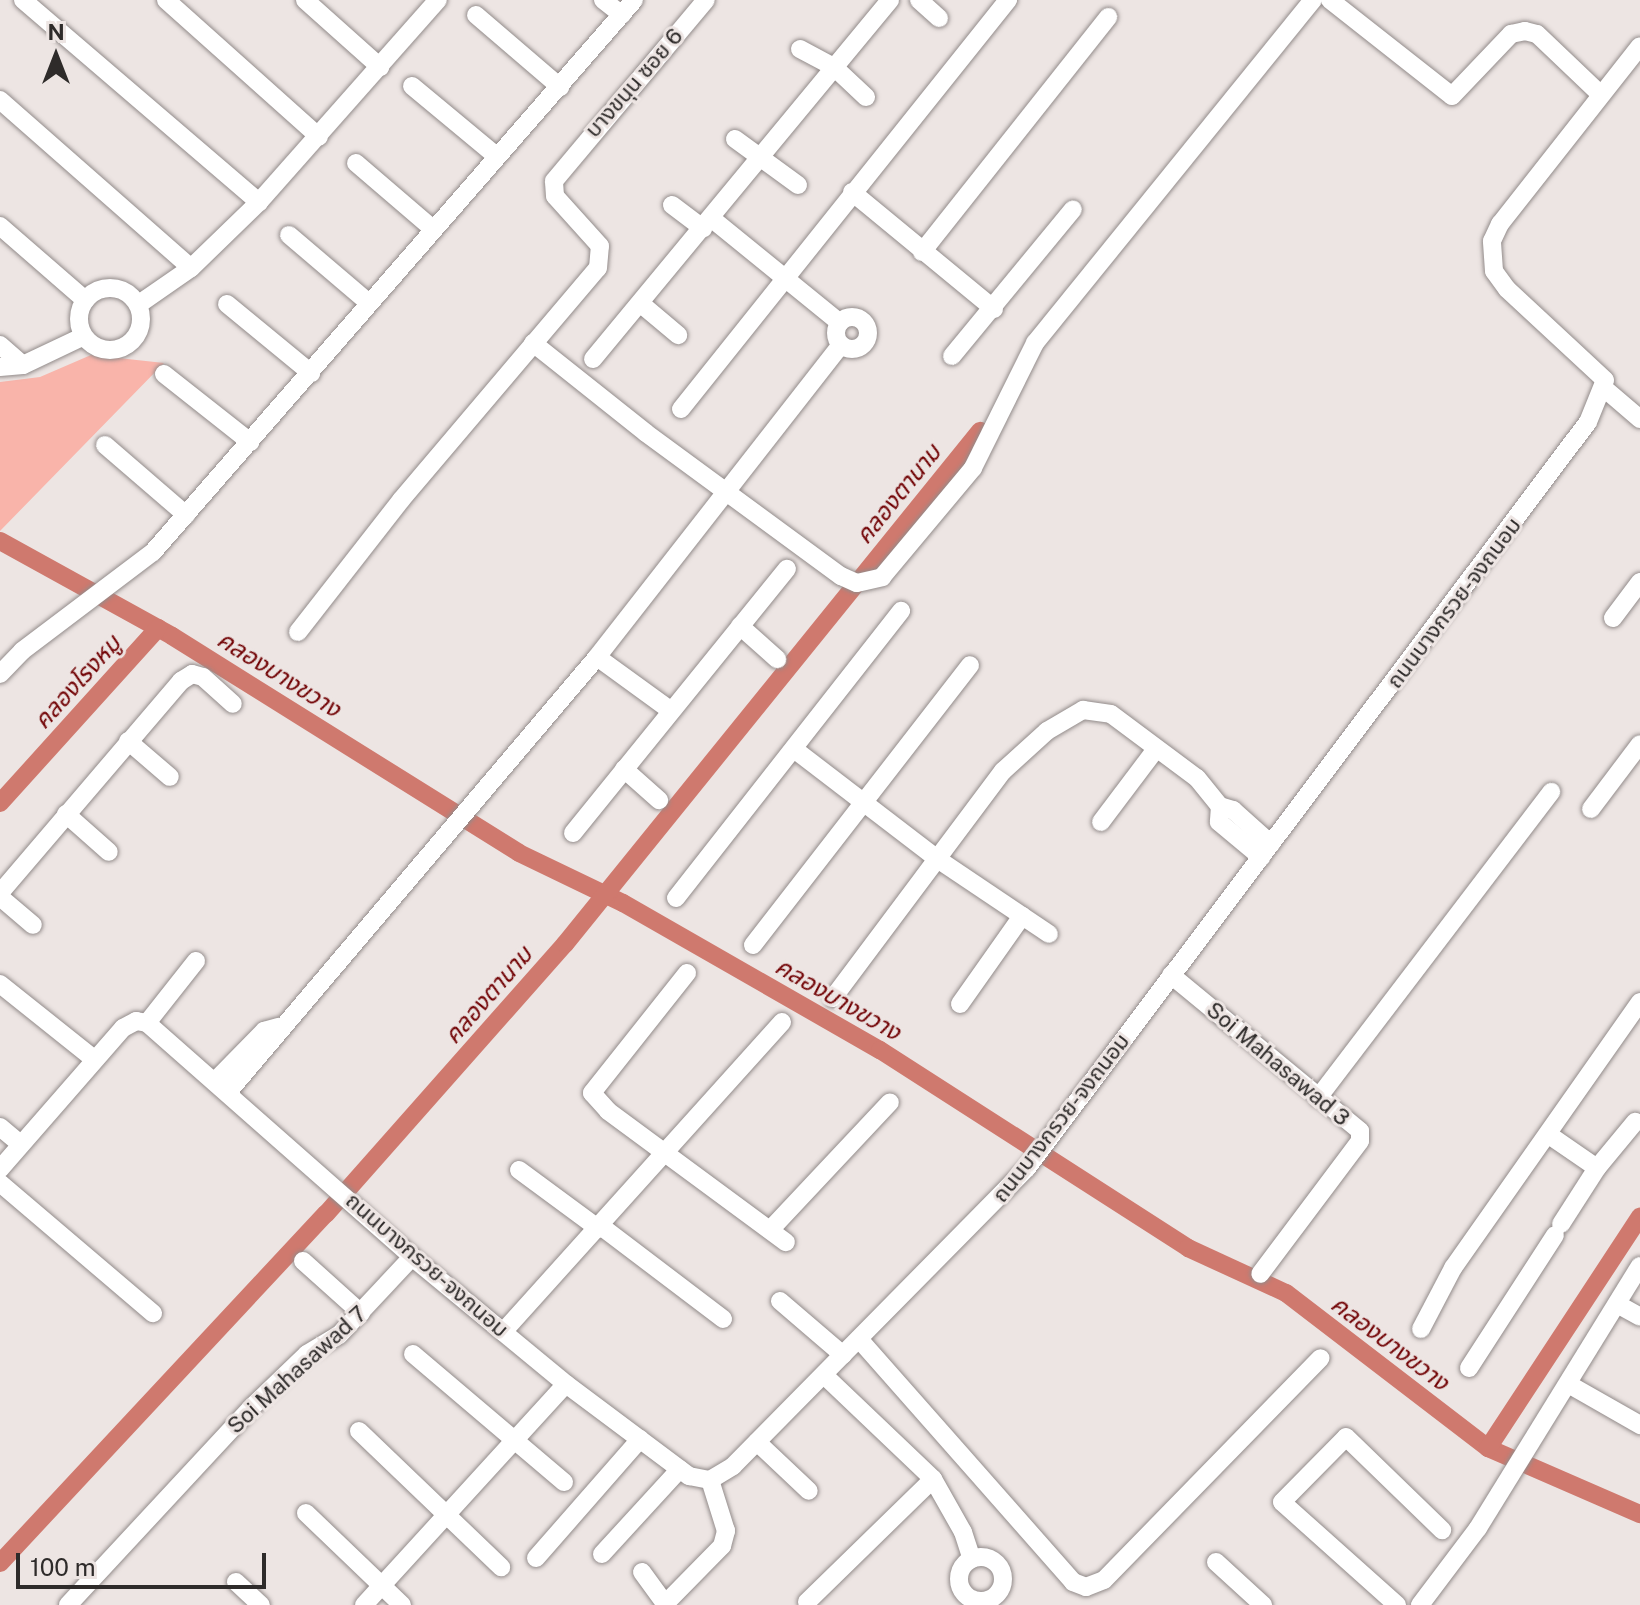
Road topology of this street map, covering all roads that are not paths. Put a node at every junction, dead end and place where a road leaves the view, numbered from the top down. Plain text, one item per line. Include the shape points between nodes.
1 (23, 0) edge
2 (166, 0) edge
3 (305, 0) edge
4 (438, 0) edge
5 (603, 0) edge
6 (706, 0) edge
7 (890, 0) edge
8 (919, 0) edge
9 (1008, 0) edge
10 (1313, 0) edge
11 (1330, 0) edge
12 (628, 7) edge
13 (476, 15) dead end
14 (1108, 17) dead end
15 (939, 18) dead end
16 (1640, 46) edge
17 (800, 49) dead end
18 (380, 67) junction
19 (834, 67) junction
20 (412, 86) dead end
21 (560, 87) junction
22 (1600, 94) junction
23 (866, 97) dead end
24 (0, 100) edge
25 (319, 137) junction
26 (735, 139) dead end
27 (759, 154) junction
28 (495, 155) junction
29 (356, 163) dead end
30 (798, 185) dead end
31 (852, 192) junction
32 (259, 202) junction
33 (672, 205) dead end
34 (1073, 209) dead end
35 (707, 223) junction
36 (0, 226) edge
37 (433, 229) junction
38 (289, 235) dead end
39 (922, 252) junction
40 (191, 268) junction
41 (787, 278) junction
42 (85, 300) junction
43 (369, 303) junction
44 (640, 303) junction
45 (139, 304) junction
46 (227, 304) dead end
47 (994, 309) junction
48 (840, 323) junction
49 (678, 335) dead end
50 (82, 337) junction
51 (533, 343) junction
52 (0, 345) edge
53 (841, 345) junction
54 (952, 356) dead end
55 (593, 359) dead end
56 (23, 365) junction
57 (0, 367) edge
58 (311, 373) junction
59 (164, 374) dead end
60 (1605, 389) junction
61 (681, 409) dead end
62 (1640, 419) edge
63 (250, 442) junction
64 (105, 445) dead end
65 (728, 490) junction
66 (186, 515) junction
67 (787, 569) dead end
68 (1640, 582) edge
69 (901, 611) dead end
70 (1613, 618) dead end
71 (740, 626) junction
72 (298, 632) dead end
73 (597, 657) junction
74 (777, 659) dead end
75 (970, 665) dead end
76 (0, 674) edge
77 (233, 704) dead end
78 (670, 710) junction
79 (128, 741) junction
80 (1640, 744) edge
81 (794, 749) junction
82 (1156, 749) junction
83 (624, 769) junction
84 (170, 777) dead end
85 (1551, 792) dead end
86 (659, 800) dead end
87 (863, 801) junction
88 (1591, 809) dead end
89 (66, 814) junction
90 (1101, 822) dead end
91 (573, 833) dead end
92 (1266, 851) junction
93 (109, 852) dead end
94 (936, 858) junction
95 (0, 895) edge
96 (676, 898) dead end
97 (1022, 916) junction
98 (33, 925) dead end
99 (1049, 934) dead end
100 (753, 945) dead end
101 (196, 961) dead end
102 (687, 973) dead end
103 (1171, 975) junction
104 (0, 984) edge
105 (833, 998) dead end
106 (1640, 1002) edge
107 (960, 1004) dead end
108 (782, 1022) dead end
109 (147, 1023) junction
110 (94, 1059) junction
111 (222, 1085) junction
112 (1318, 1098) junction
113 (890, 1102) dead end
114 (1635, 1122) dead end
115 (0, 1127) edge
116 (1549, 1135) junction
117 (20, 1144) junction
118 (670, 1152) junction
119 (1597, 1168) junction
120 (0, 1169) edge
121 (519, 1170) dead end
122 (0, 1183) edge
123 (600, 1228) junction
124 (770, 1230) junction
125 (786, 1242) dead end
126 (412, 1257) junction
127 (303, 1261) dead end
128 (1640, 1266) edge
129 (1260, 1274) dead end
130 (780, 1301) dead end
131 (1617, 1304) junction
132 (153, 1313) dead end
133 (361, 1313) junction
134 (1640, 1317) edge
135 (723, 1319) dead end
136 (1421, 1329) dead end
137 (503, 1332) junction
138 (859, 1339) junction
139 (413, 1354) dead end
140 (843, 1355) junction
141 (1321, 1358) dead end
142 (1469, 1368) dead end
143 (825, 1376) junction
144 (566, 1384) junction
145 (1566, 1392) junction
146 (1640, 1425) edge
147 (359, 1431) dead end
148 (640, 1439) junction
149 (515, 1440) junction
150 (757, 1442) junction
151 (680, 1469) junction
152 (933, 1479) junction
153 (710, 1480) junction
154 (564, 1482) dead end
155 (809, 1491) dead end
156 (306, 1513) dead end
157 (449, 1514) junction
158 (1442, 1530) dead end
159 (602, 1554) dead end
160 (536, 1558) dead end
161 (972, 1559) junction
162 (1216, 1562) dead end
163 (501, 1567) dead end
164 (642, 1572) dead end
165 (236, 1582) dead end
166 (382, 1586) junction
167 (807, 1602) dead end
168 (989, 1602) edge
169 (665, 1604) edge
170 (68, 1605) edge
171 (261, 1605) edge
172 (364, 1605) edge
173 (402, 1605) edge
174 (1263, 1605) edge
175 (1397, 1605) edge
176 (1420, 1605) edge

1 - 32 street
2 - 25 street
3 - 18 street
4 - 18 street
5 - 12 street
6 - 51 street, บางขนุน ซอย 6 via 554,181 555,196 600,246 600,260
7 - 19 street
8 - 15 street
9 - 31 street
10 - 65 street via 1035,343 973,468 882,577 857,583 841,576
11 - 22 street via 1452,96 1511,34 1525,31 1537,34
12 - 21 street
13 - 21 street
14 - 39 street
16 - 22 street
17 - 19 street
18 - 25 street
19 - 23 street
19 - 27 street
20 - 28 street
21 - 28 street
22 - 60 street via 1500,224 1491,258 1507,289 1599,371
24 - 40 street
25 - 32 street
26 - 27 street
27 - 30 street
27 - 35 street
28 - 37 street
29 - 37 street
31 - 39 street
31 - 41 street
32 - 40 street
33 - 35 street
34 - 47 street
35 - 41 street
35 - 44 street
36 - 42 street
37 - 43 street
38 - 43 street
39 - 47 street
40 - 45 street
41 - 48 street
41 - 61 street
42 - 45 street via 110,288 131,295
42 - 50 street via 79,314
43 - 58 street
44 - 49 street
44 - 55 street
45 - 50 street via 140,331 121,349 92,347
46 - 58 street
47 - 54 street
48 - 53 street via 836,334
48 - 53 street via 858,318 868,332 859,348
50 - 56 street
51 - 65 street
51 - 72 street
52 - 56 street
53 - 65 street
56 - 57 street
58 - 63 street
59 - 63 street
60 - 62 street
60 - 92 street, ถนนบางกรวย-จงถนอม via 1588,422
63 - 66 street
64 - 66 street
65 - 73 street
66 - 76 street via 153,552
67 - 71 street
68 - 70 street
69 - 81 street
71 - 74 street
71 - 78 street
73 - 78 street
73 - 111 street via 278,1027 271,1044
75 - 87 street
77 - 79 street via 192,674
78 - 83 street
79 - 84 street
79 - 89 street
80 - 88 street
81 - 87 street
81 - 96 street
82 - 90 street
82 - 92 street via 1207,786 1220,806 1233,810
82 - 94 street via 1111,714 1083,710 1047,731 1003,771
83 - 86 street
83 - 91 street
85 - 112 street
87 - 94 street
87 - 100 street
89 - 93 street
89 - 95 street
92 - 103 street, ถนนบางกรวย-จงถนอม
94 - 97 street
94 - 105 street
95 - 98 street
97 - 99 street
97 - 107 street
101 - 109 street
102 - 118 street via 592,1093 608,1111
103 - 112 street, Soi Mahasawad 3
103 - 138 street, ถนนบางกรวย-จงถนอม via 1022,1174
104 - 110 street
106 - 116 street
108 - 118 street
109 - 110 street via 136,1021 123,1028
109 - 111 street, ถนนบางกรวย-จงถนอม
110 - 117 street
111 - 126 street, ถนนบางกรวย-จงถนอม
112 - 129 street, Soi Mahasawad 3 via 1360,1131 1360,1141
113 - 124 street
114 - 119 street
115 - 117 street
116 - 119 street
116 - 136 street via 1453,1268
117 - 120 street
118 - 123 street
118 - 124 street
119 - 142 street
121 - 123 street
122 - 132 street
123 - 135 street
123 - 137 street
124 - 125 street
126 - 133 street, Soi Mahasawad 7
126 - 137 street, ถนนบางกรวย-จงถนอม
127 - 133 street
128 - 131 street
130 - 140 street
131 - 134 street
131 - 145 street
133 - 170 street, Soi Mahasawad 7 via 330,1343 307,1354
137 - 144 street, ถนนบางกรวย-จงถนอม
138 - 140 street, ถนนบางกรวย-จงถนอม
138 - 141 street via 1073,1582 1086,1587 1104,1580
139 - 149 street
140 - 143 street, ถนนบางกรวย-จงถนอม
143 - 150 street, ถนนบางกรวย-จงถนอม
143 - 152 street
144 - 148 street, ถนนบางกรวย-จงถนอม
144 - 149 street
145 - 146 street
145 - 176 street via 1478,1528
147 - 157 street
148 - 151 street, ถนนบางกรวย-จงถนอม
148 - 160 street
149 - 154 street
149 - 157 street
150 - 153 street, ถนนบางกรวย-จงถนอม
150 - 155 street
151 - 153 street, ถนนบางกรวย-จงถนอม
151 - 159 street
152 - 161 street
152 - 167 street
153 - 169 street via 726,1531 722,1546
156 - 166 street
157 - 163 street
157 - 166 street
158 - 175 street via 1346,1437 1282,1502
161 - 168 street via 962,1569 960,1583 973,1599
161 - 168 street via 986,1558 1002,1572 1002,1586
162 - 174 street
164 - 169 street
165 - 171 street
166 - 172 street
166 - 173 street

